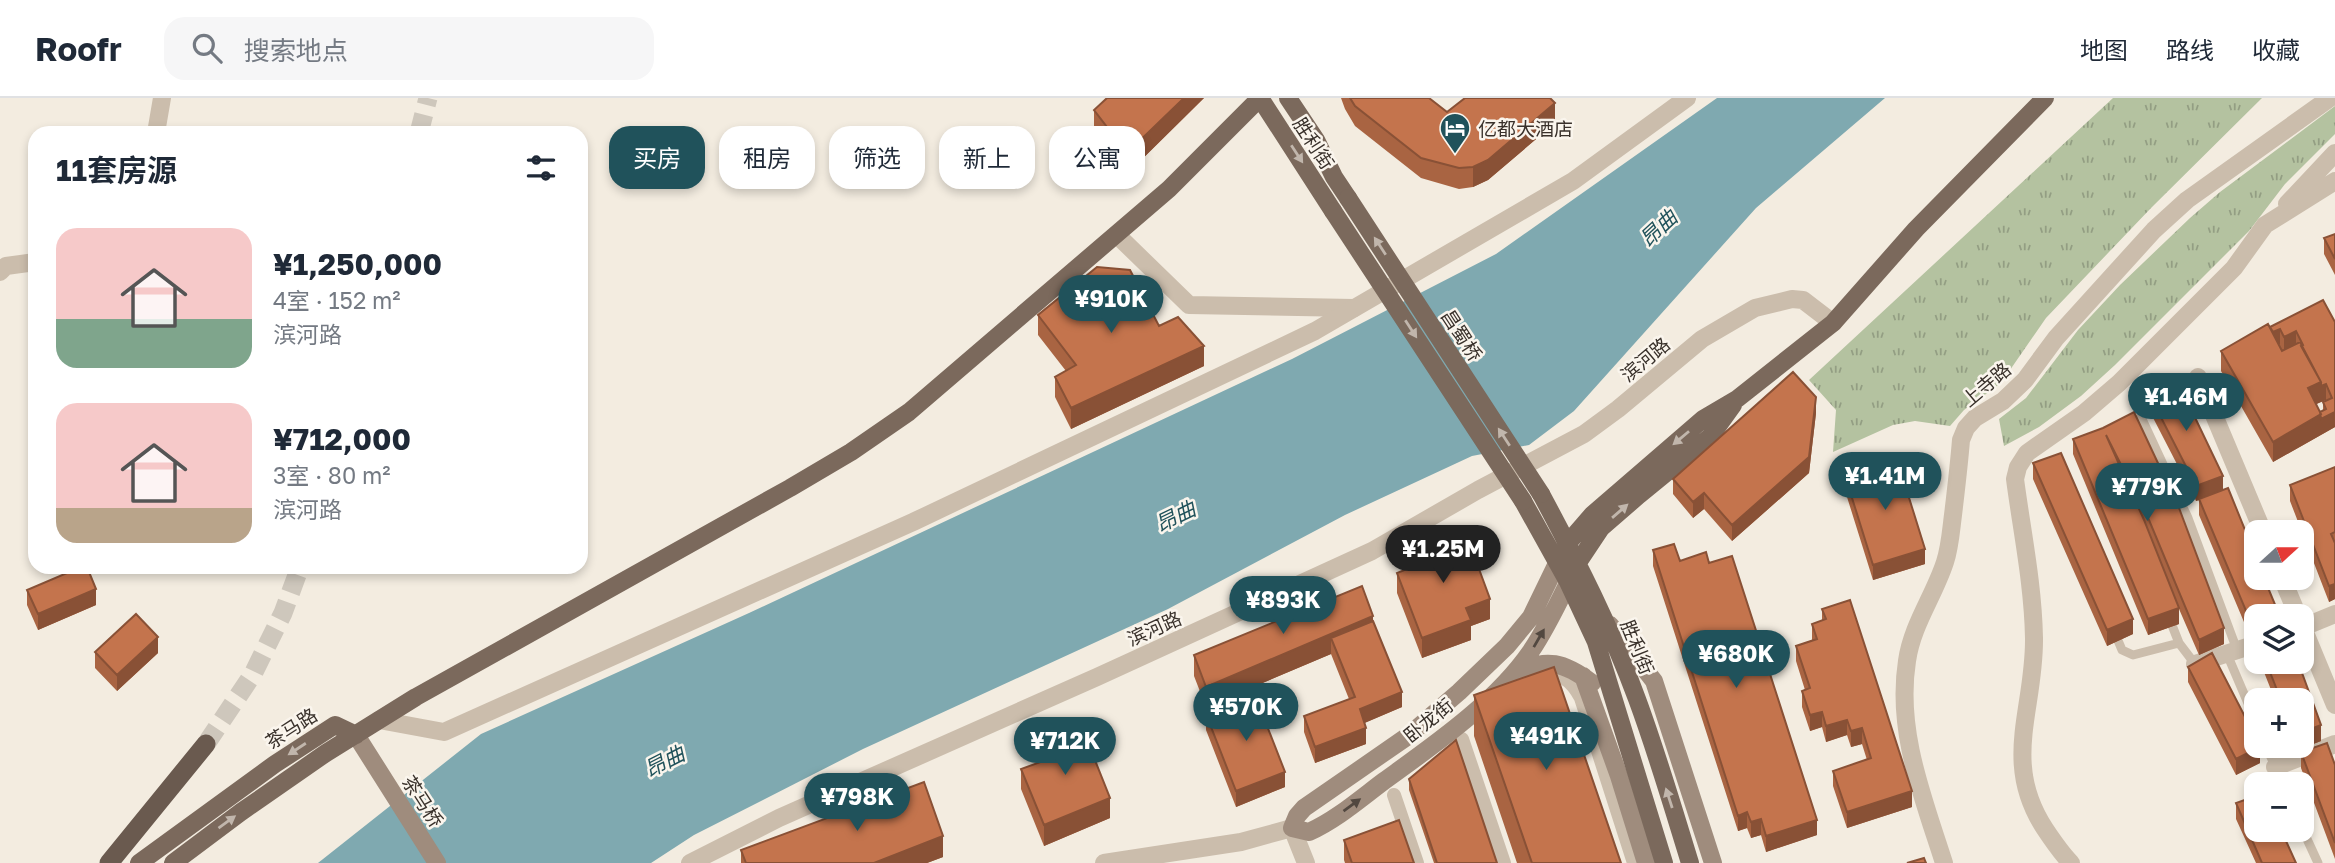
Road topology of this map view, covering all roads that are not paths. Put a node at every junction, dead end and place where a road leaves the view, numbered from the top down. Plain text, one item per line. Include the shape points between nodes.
1 (162, 98) edge
2 (1260, 98) edge
3 (1289, 98) edge
4 (1687, 98) edge
5 (2045, 98) edge
6 (2330, 98) edge
7 (157, 126) edge
8 (2335, 153) edge
9 (2335, 181) edge
10 (1348, 198) joint
11 (1333, 211) joint
12 (2265, 225) junction
13 (1117, 235) junction
14 (28, 263) edge
15 (0, 272) edge
16 (1354, 308) junction
17 (1833, 323) junction
18 (2198, 377) dead end
19 (1737, 400) junction
20 (2141, 417) dead end
21 (1541, 494) joint
22 (1523, 502) joint
23 (2258, 520) edge
24 (1567, 544) junction
25 (1557, 562) junction
26 (1577, 564) junction
27 (1568, 582) junction
28 (2165, 607) edge
29 (2335, 614) edge
30 (1604, 618) junction
31 (2314, 620) edge
32 (2112, 626) edge
33 (2179, 643) junction
34 (2244, 648) edge
35 (2232, 652) junction
36 (2314, 655) edge
37 (2195, 664) joint
38 (1509, 677) junction
39 (1583, 677) junction
40 (1535, 680) edge
41 (2244, 688) edge
42 (2335, 705) edge
43 (1620, 716) junction
44 (379, 720) junction
45 (356, 735) junction
46 (1462, 739) dead end
47 (206, 744) tunnel mouth
48 (2335, 744) edge
49 (2286, 772) edge
50 (1394, 794) dead end
51 (1292, 828) junction
52 (2308, 842) edge
53 (109, 863) edge
54 (139, 863) edge
55 (173, 863) edge
56 (437, 863) edge
57 (690, 863) edge
58 (1104, 863) edge
59 (1306, 863) edge
60 (1418, 863) edge
61 (1504, 863) edge
62 (1634, 863) edge
63 (1646, 863) edge
64 (1664, 863) edge
65 (1690, 863) edge
66 (1713, 863) edge
67 (1944, 863) edge
68 (2071, 863) edge
69 (2318, 863) edge

1 - 7 street
2 -> 11 main road, 胜利街
2 - 13 main road
3 - 10 main road, 胜利街
4 - 16 street via 1573,181
5 - 17 main road via 1916,229
6 - 67 street, 上寺路 via 2187,200 2056,338 2025,380 1966,428 1947,558 1912,639 1906,675 1908,743
8 - 12 street
9 - 12 street
21 -> 10 main road, 昌蜀桥, bridge
11 -> 22 main road, 昌蜀桥, bridge
12 - 68 street via 2234,268 2119,383 2027,453 2018,467 2015,479 2034,640 2022,743 2024,783 2039,820
13 - 16 street via 1189,305
13 - 44 main road via 909,412 851,452
14 - 15 street via 6,266
16 - 44 street via 1315,331 913,522 443,732
17 - 19 main road
17 - 57 street, 滨河路 via 1803,300 1755,308 1702,340 1584,434 1372,551 779,818
18 - 23 street
19 -> 24 main road via 1703,419 1625,485
26 -> 19 main road via 1601,528 1710,437
20 - 35 lane via 2188,517
21 - 24 main road, 胜利街
22 - 25 main road, 胜利街
24 - 25 main road, 卧龙街
24 - 26 main road, 胜利街
25 - 27 main road, 胜利街
25 - 51 main road, 卧龙街 via 1531,617 1507,646 1408,736 1304,808
26 - 27 main road, 卧龙街
26 - 30 main road, 胜利街
38 -> 27 main road, 卧龙街 via 1531,650
27 - 43 main road, 胜利街
28 - 33 lane
29 - 31 street
65 -> 30 main road, 胜利街 via 1637,699
30 - 66 main road via 1654,681
32 - 33 lane via 2122,650 2133,655
33 - 37 lane
34 - 35 street
35 - 37 street
35 - 41 lane
36 - 42 street
38 - 39 main road via 1545,663
51 -> 38 main road, 卧龙街 via 1309,832 1335,817 1434,745
39 - 43 main road via 1611,701
39 - 63 main road
40 - 62 street via 1560,675 1581,698
43 - 64 main road, 胜利街
44 - 45 main road
45 -> 54 main road, 茶马路 via 335,725
55 -> 45 main road
45 - 56 main road, 茶马桥
46 - 61 street
47 - 53 highway
48 - 49 street
50 - 60 street
51 - 58 street, 卧龙街 via 1241,842
51 - 59 street
52 - 69 lane

